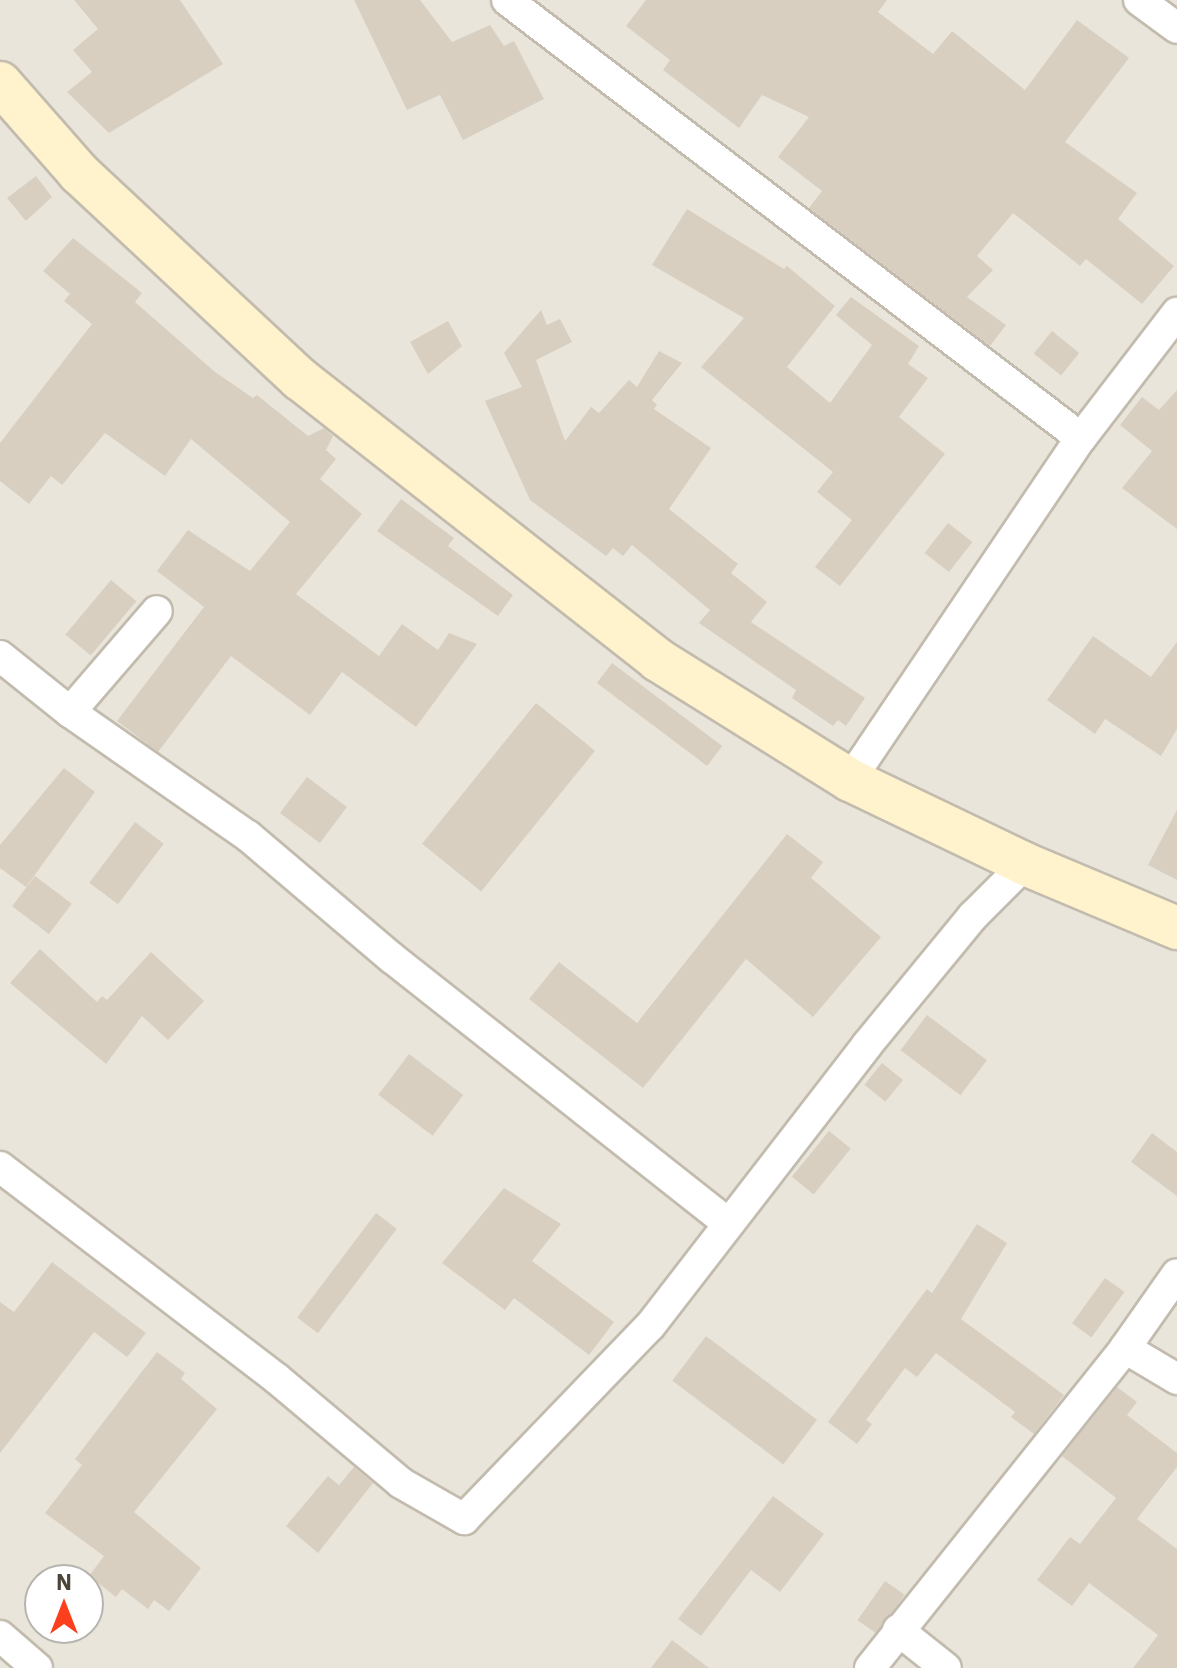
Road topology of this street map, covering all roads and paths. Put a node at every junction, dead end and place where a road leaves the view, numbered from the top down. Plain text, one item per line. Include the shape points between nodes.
1 (507, 0) edge
2 (1139, 0) edge
3 (1177, 28) edge
4 (0, 83) edge
5 (1177, 313) edge
6 (1081, 438) junction
7 (157, 611) dead end
8 (0, 656) edge
9 (70, 712) junction
10 (850, 780) junction
11 (1025, 864) junction
12 (1177, 928) edge
13 (0, 1167) edge
14 (726, 1222) junction
15 (1177, 1274) edge
16 (1125, 1348) junction
17 (1177, 1379) edge
18 (898, 1630) junction
19 (0, 1636) edge
20 (37, 1668) edge
21 (870, 1668) edge
22 (946, 1668) edge

1 - 6 street
2 - 3 street
4 - 10 street via 79,173 300,379 658,660
5 - 6 street
6 - 10 street
7 - 9 street
8 - 9 street
9 - 14 street via 248,836 392,958
10 - 11 street
11 - 12 street
11 - 14 street via 973,916
13 - 14 street via 276,1378 401,1483 464,1519 650,1326
15 - 16 street
16 - 17 street
16 - 18 street
18 - 21 street
18 - 22 street
19 - 20 street

